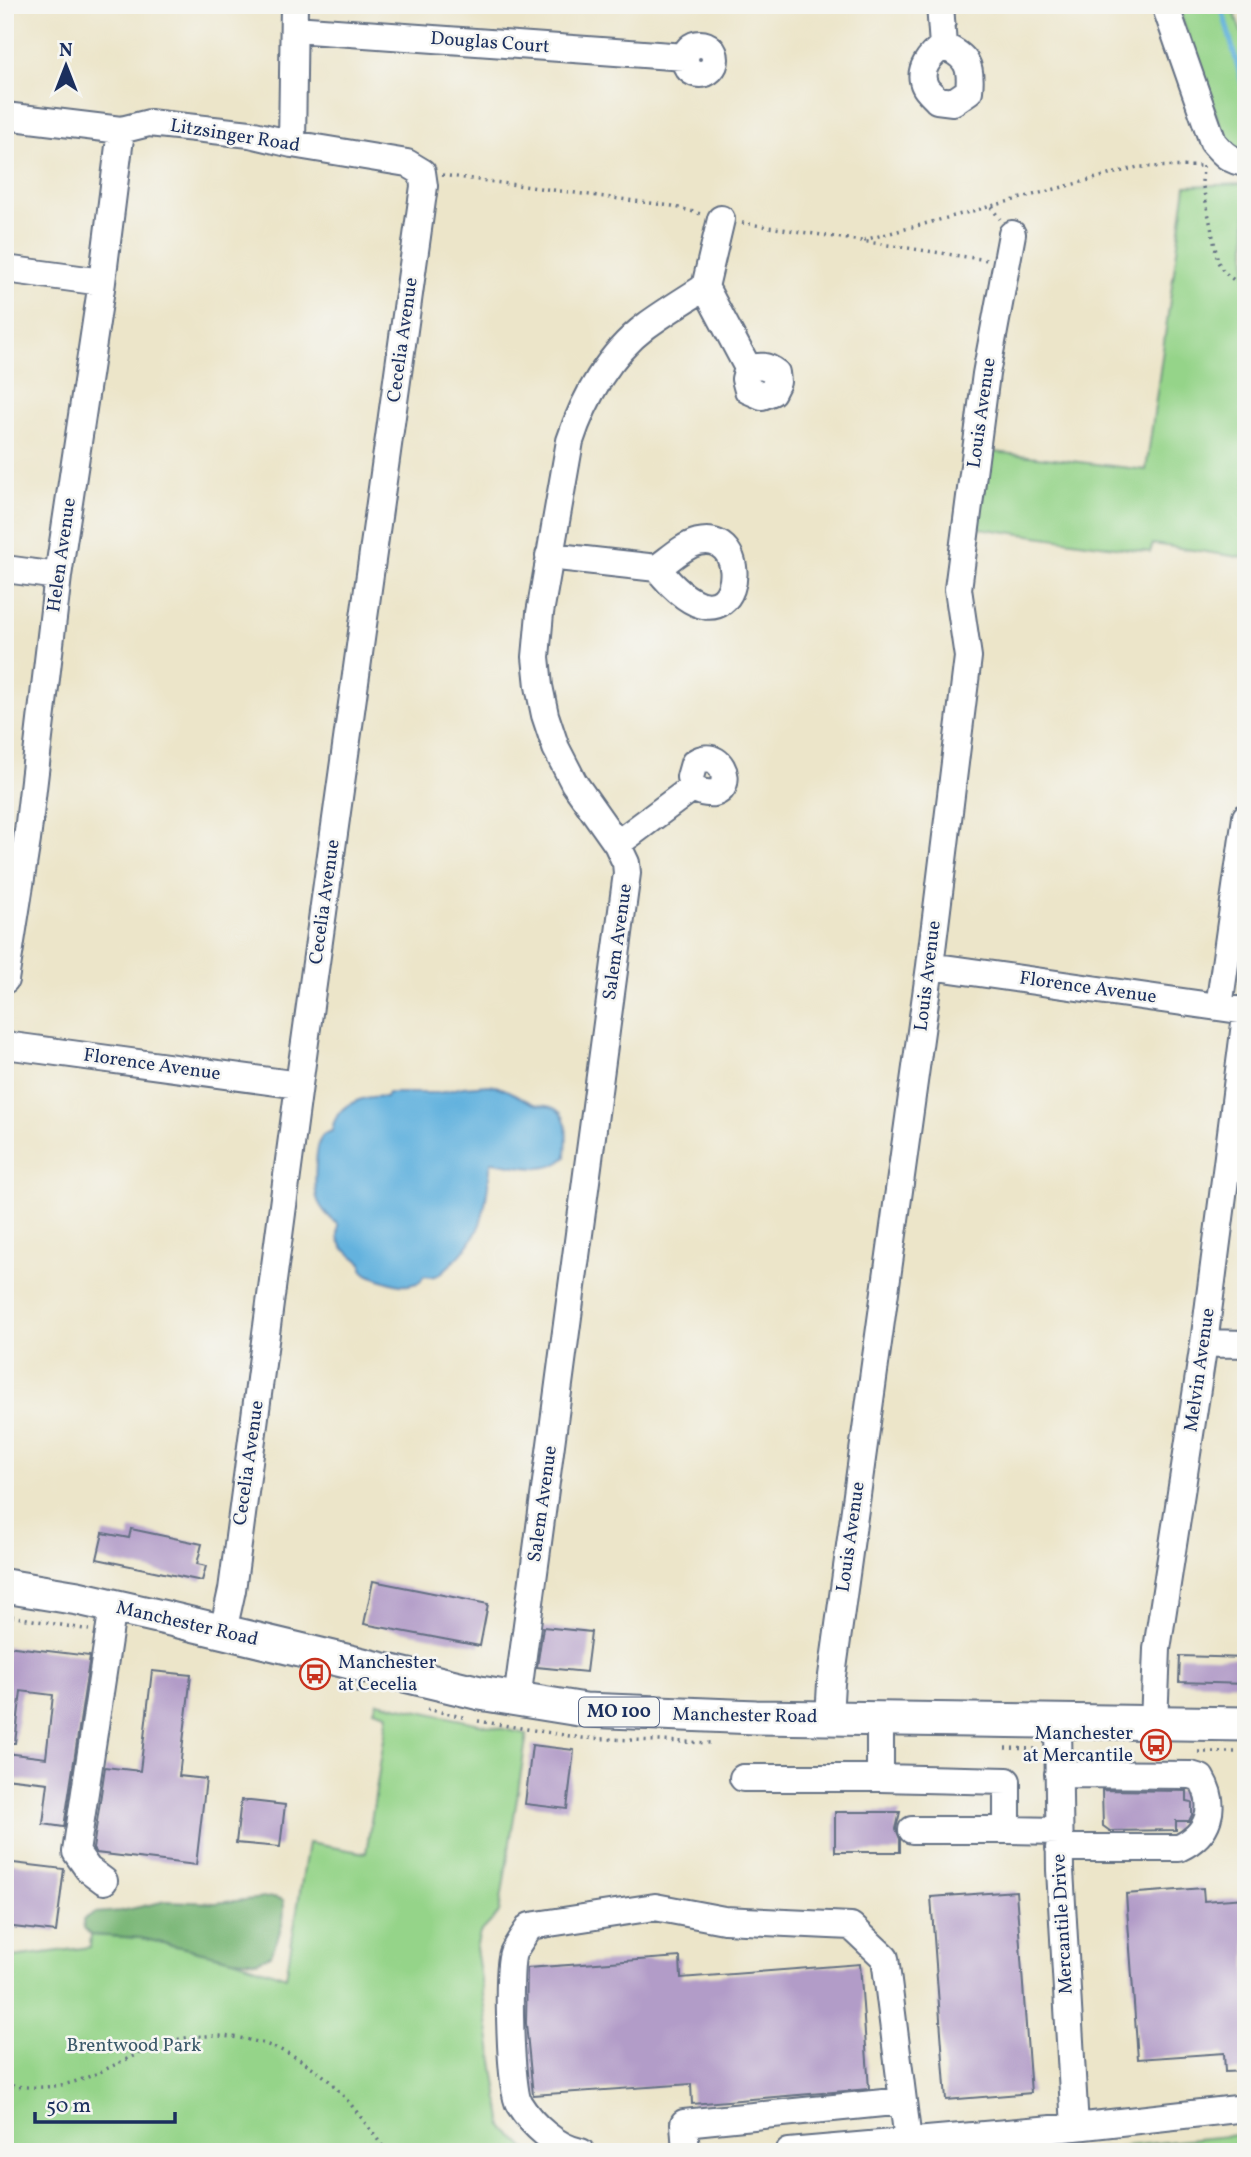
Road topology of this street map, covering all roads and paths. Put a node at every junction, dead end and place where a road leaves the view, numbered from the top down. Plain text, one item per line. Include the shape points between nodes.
1 (940, 5) edge
2 (1165, 5) edge
3 (294, 17) edge
4 (943, 46) dead end
5 (685, 57) dead end
6 (5, 116) edge
7 (121, 130) junction
8 (292, 144) junction
9 (1208, 155) junction
10 (1246, 163) edge
11 (423, 176) junction
12 (722, 219) junction
13 (1012, 234) dead end
14 (862, 240) junction
15 (1005, 263) junction
16 (5, 270) edge
17 (102, 282) junction
18 (705, 287) junction
19 (1246, 290) edge
20 (748, 368) dead end
21 (549, 556) junction
22 (657, 568) dead end
23 (5, 569) edge
24 (58, 576) junction
25 (692, 788) dead end
26 (1246, 817) edge
27 (16, 839) edge
28 (617, 844) junction
29 (930, 966) junction
30 (5, 980) edge
31 (1219, 1007) junction
32 (1246, 1011) edge
33 (1246, 1016) edge
34 (5, 1045) edge
35 (299, 1085) junction
36 (1204, 1343) junction
37 (1246, 1344) edge
38 (5, 1586) edge
39 (113, 1606) junction
40 (223, 1632) junction
41 (517, 1700) junction
42 (829, 1718) junction
43 (880, 1719) junction
44 (1058, 1722) junction
45 (1154, 1723) junction
46 (1246, 1724) edge
47 (1058, 1774) junction
48 (743, 1778) dead end
49 (880, 1778) junction
50 (912, 1830) dead end
51 (1007, 1830) junction
52 (1059, 1840) junction
53 (104, 1881) dead end
54 (5, 2085) edge
55 (903, 2101) junction
56 (1246, 2108) edge
57 (1075, 2127) junction
58 (908, 2141) junction
59 (387, 2152) edge
60 (581, 2152) edge
61 (686, 2152) edge
62 (789, 2152) edge

1 - 4 street
2 - 9 street
3 - 5 street, Douglas Court
3 - 8 street
6 - 7 street, Litzsinger Road
7 - 8 street, Litzsinger Road via 149,123 250,134
7 - 17 street, Helen Avenue
8 - 11 street, Litzsinger Road via 407,163
9 - 10 street
9 - 14 path via 1138,167
9 - 19 path via 1202,182 1218,262
11 - 12 path via 444,175 672,206
11 - 35 street, Cecelia Avenue
12 - 14 path
12 - 18 street
13 - 15 street, Louis Avenue
14 - 15 path
15 - 29 street, Louis Avenue via 958,589 968,657
16 - 17 street
17 - 24 street, Helen Avenue
18 - 20 street
18 - 21 street, Salem Avenue via 645,327 597,380 570,441
21 - 22 street
21 - 28 street, Salem Avenue via 536,657 545,715 574,783
23 - 24 street
24 - 27 street, Helen Avenue
25 - 28 street
26 - 31 street
27 - 30 street, Helen Avenue
28 - 41 street, Salem Avenue via 627,873
29 - 31 street, Florence Avenue
29 - 42 street, Louis Avenue
31 - 32 street, Florence Avenue
33 - 36 street, Melvin Avenue
34 - 35 street, Florence Avenue
35 - 40 street, Cecelia Avenue
36 - 37 street
36 - 45 street, Melvin Avenue via 1157,1649
38 - 39 main road, Manchester Road / MO 100
39 - 40 main road, Manchester Road / MO 100
39 - 53 street via 76,1852
40 - 41 main road, Manchester Road / MO 100
41 - 42 main road, Manchester Road / MO 100 via 635,1713
42 - 43 main road, Manchester Road / MO 100
43 - 44 main road, Manchester Road / MO 100
43 - 49 street
44 - 45 main road, Manchester Road / MO 100
44 - 47 street, Mercantile Drive
45 - 46 main road, Manchester Road / MO 100
47 - 52 street, Mercantile Drive
47 - 52 street via 1191,1774 1201,1778 1206,1787 1208,1818 1203,1831 1179,1848
48 - 49 street
49 - 51 street via 1007,1781
50 - 51 street
51 - 52 street
52 - 57 street, Mercantile Drive
54 - 59 path via 46,2088 71,2084 180,2038 206,2035 256,2041 284,2052 327,2079
55 - 58 street
55 - 60 street via 885,1958 851,1926 724,1920 655,1907 530,1926 512,1954 509,2029 517,2102 543,2132 568,2150
55 - 61 street via 684,2123
56 - 57 street
57 - 58 street
58 - 62 street

